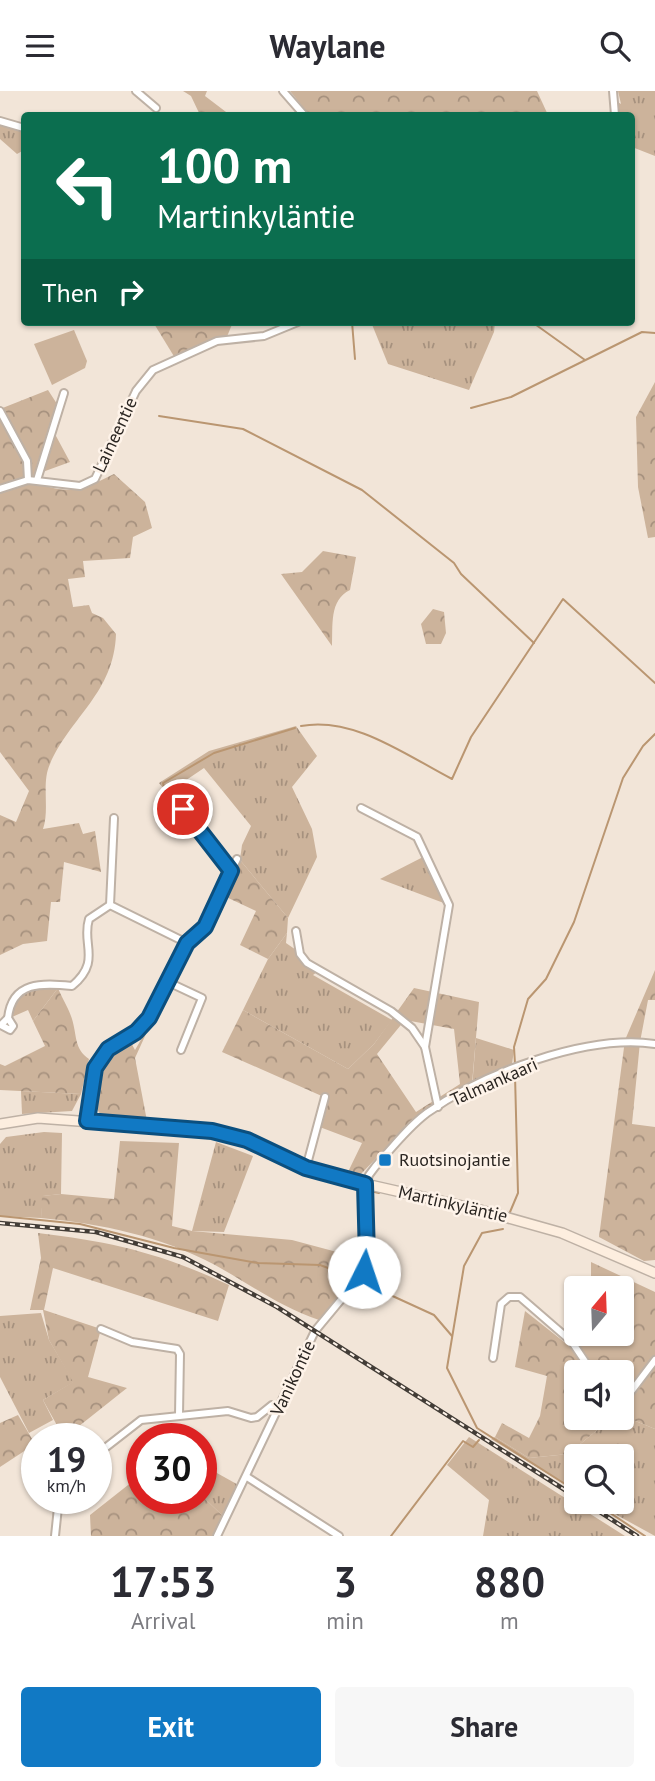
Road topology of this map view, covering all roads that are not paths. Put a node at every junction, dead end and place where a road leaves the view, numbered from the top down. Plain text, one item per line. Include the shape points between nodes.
1 (136, 91) edge
2 (283, 91) edge
3 (613, 91) edge
4 (156, 108) dead end
5 (301, 112) edge
6 (615, 112) edge
7 (0, 121) edge
8 (21, 127) edge
9 (288, 326) edge
10 (64, 393) dead end
11 (0, 411) edge
12 (28, 480) junction
13 (37, 480) junction
14 (0, 489) edge
15 (361, 808) dead end
16 (183, 809) dead end
17 (114, 818) dead end
18 (237, 859) dead end
19 (231, 871) junction
20 (110, 905) junction
21 (296, 931) dead end
22 (187, 943) junction
23 (168, 982) junction
24 (8, 1018) dead end
25 (655, 1044) edge
26 (425, 1047) junction
27 (181, 1050) dead end
28 (325, 1097) dead end
29 (438, 1107) junction
30 (87, 1121) junction
31 (0, 1124) edge
32 (306, 1168) junction
33 (365, 1184) junction
34 (655, 1273) edge
35 (101, 1329) dead end
36 (493, 1358) dead end
37 (584, 1360) edge
38 (655, 1360) edge
39 (634, 1388) edge
40 (279, 1408) junction
41 (179, 1415) junction
42 (112, 1443) edge
43 (247, 1477) junction
44 (57, 1514) edge
45 (55, 1536) edge
46 (217, 1536) edge
47 (339, 1536) edge

1 - 4 street
2 - 5 street
3 - 6 street
7 - 8 street
9 - 13 street, Laineentie via 264,336 217,341 153,370 136,391 95,479 80,486
10 - 13 street
11 - 12 street via 27,461
12 - 13 street, Laineentie
12 - 14 street, Laineentie
15 - 26 street via 417,837 449,905
16 - 19 street
17 - 20 street
18 - 19 street
19 - 22 street via 205,927
20 - 22 street
20 - 24 street via 89,919 89,960 78,981 72,986 46,982 22,990 11,1002
21 - 26 street via 300,954 307,963 391,1011 412,1028
22 - 23 street
23 - 27 street via 202,998
23 - 30 street via 144,1025 108,1049 95,1068
25 - 29 street, Talmankaari via 625,1040 573,1050 501,1075
26 - 29 street
28 - 32 street
29 - 33 street, Talmankaari via 397,1142
30 - 31 street, Martinkyläntie via 38,1118
30 - 32 street, Martinkyläntie via 212,1131 247,1140
32 - 33 street, Martinkyläntie
33 - 34 street, Martinkyläntie via 522,1220 597,1246
33 - 40 street, Vanikontie via 364,1272 315,1332
35 - 41 street via 132,1342 177,1349
36 - 37 street via 501,1304 509,1297 520,1297 572,1342
38 - 39 street
40 - 41 street via 272,1405 251,1418 228,1411
40 - 43 street, Vanikontie
41 - 42 street via 141,1420
43 - 46 street, Vanikontie
43 - 47 street
44 - 45 street

